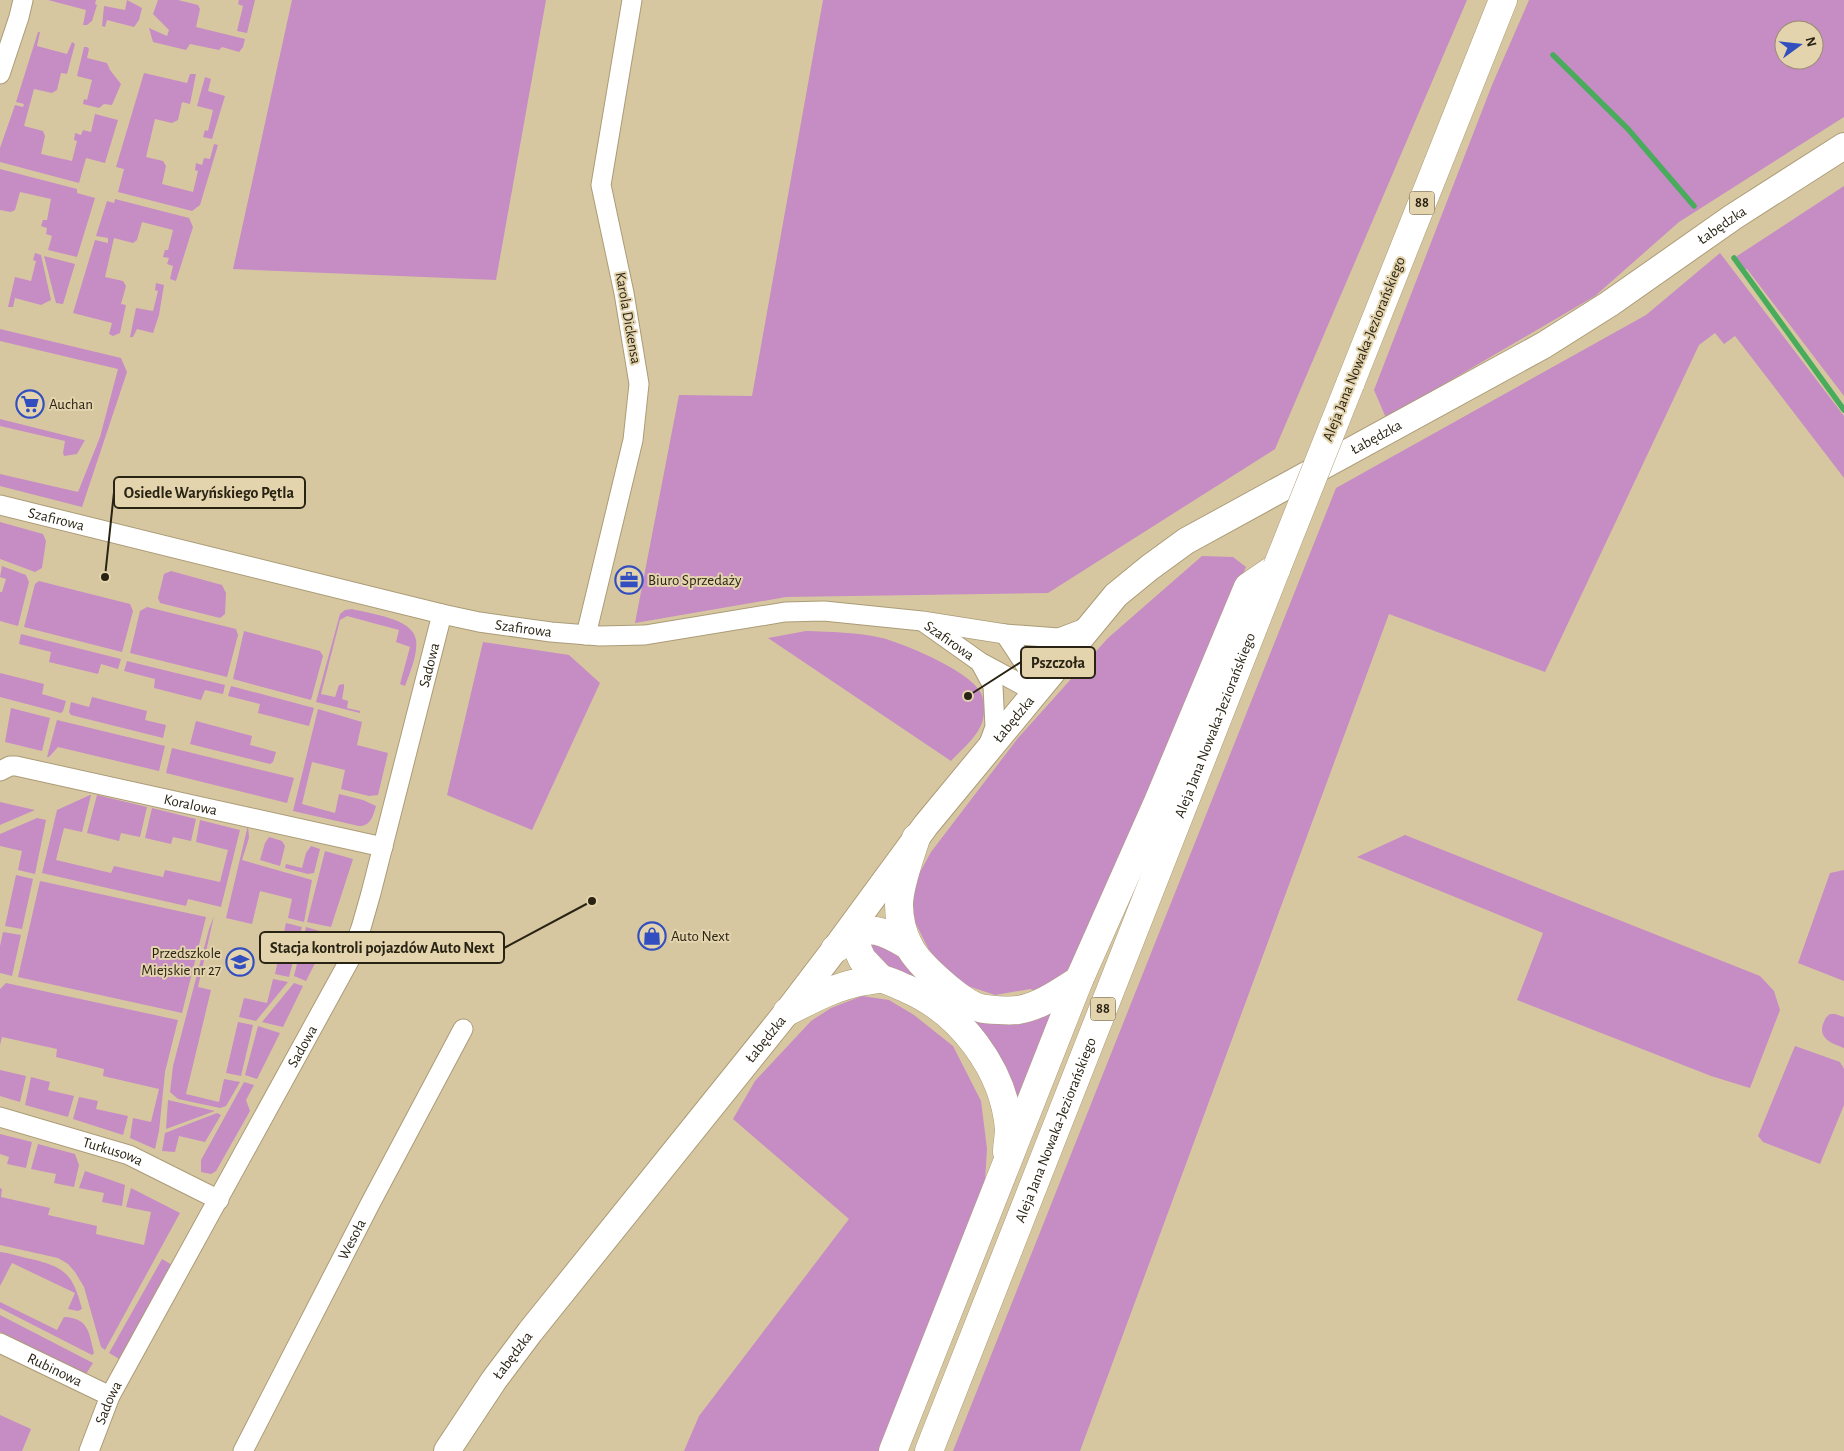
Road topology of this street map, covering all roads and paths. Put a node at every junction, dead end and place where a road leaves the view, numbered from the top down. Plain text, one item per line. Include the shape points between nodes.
1 (23, 0) edge
2 (632, 0) edge
3 (1501, 7) edge
4 (0, 74) edge
5 (1844, 146) edge
6 (0, 505) edge
7 (1277, 567) junction
8 (442, 614) junction
9 (922, 621) junction
10 (1091, 626) junction
11 (586, 634) junction
12 (1005, 634) junction
13 (980, 662) junction
14 (1037, 693) junction
15 (985, 755) junction
16 (0, 771) edge
17 (916, 838) junction
18 (382, 848) junction
19 (851, 933) junction
20 (909, 946) junction
21 (881, 979) junction
22 (1079, 980) junction
23 (786, 1012) junction
24 (462, 1030) dead end
25 (0, 1117) edge
26 (1005, 1169) junction
27 (219, 1200) junction
28 (0, 1343) edge
29 (110, 1396) junction
30 (89, 1451) edge
31 (243, 1451) edge
32 (447, 1451) edge
33 (893, 1451) edge
34 (929, 1451) edge

1 - 4 street
2 - 11 street, Karola Dickensa via 601,184 624,293 638,384 633,440
3 - 7 main road, Aleja Jana Nowaka-Jeziorańskiego / 88, bridge
5 - 10 street, Łabędzka via 1544,345 1186,542 1116,596
6 - 8 street, Szafirowa
7 - 22 main road via 1248,588
7 - 34 main road, Aleja Jana Nowaka-Jeziorańskiego / 88
8 - 11 street, Szafirowa via 479,622
8 - 18 street, Sadowa
9 - 11 street, Szafirowa via 824,611 785,612 645,635
9 - 12 street
9 - 13 street, Szafirowa
10 - 12 street via 1059,638
10 - 14 street, Łabędzka
12 - 14 street via 1026,666
13 - 14 street, Szafirowa
13 - 15 street via 993,686 995,727
14 - 15 street, Łabędzka
15 - 17 street, Łabędzka
16 - 18 street, Koralowa via 16,766
17 - 19 street, Łabędzka
17 - 20 main road via 899,904
18 - 27 street, Sadowa via 349,961
19 - 20 main road via 888,934
19 - 21 main road via 862,959
19 - 23 street, Łabędzka
20 - 22 main road via 931,973 980,1008 1017,1010 1044,1003
21 - 23 main road via 846,985
21 - 26 main road via 923,996 946,1012 992,1068 1009,1130
22 - 26 main road
23 - 32 street, Łabędzka via 530,1332
24 - 31 street, Wesoła
25 - 27 street, Turkusowa via 129,1155
26 - 33 main road
27 - 29 street, Sadowa
28 - 29 street, Rubinowa
29 - 30 street, Sadowa

